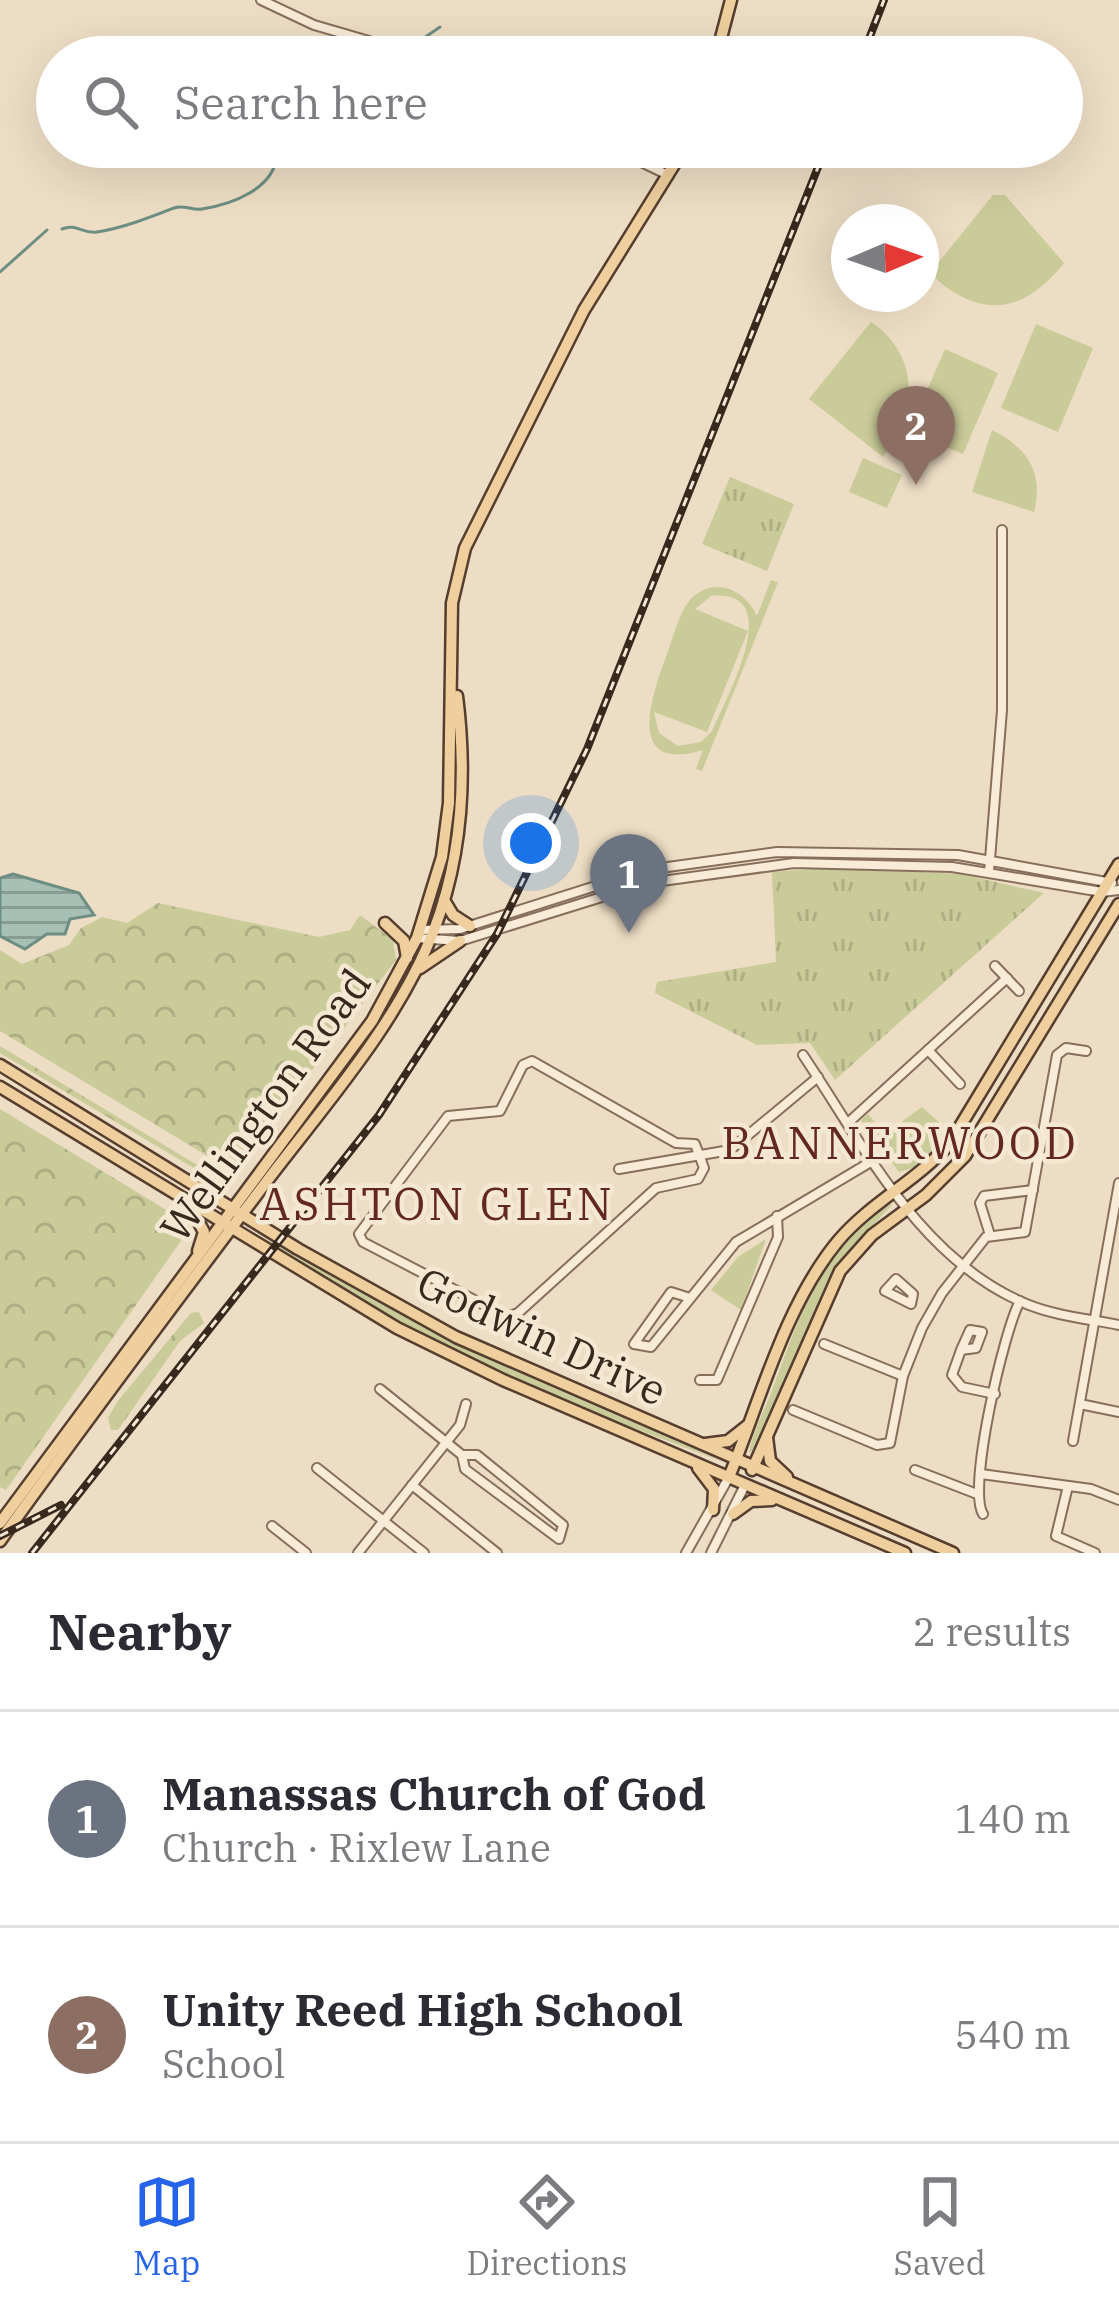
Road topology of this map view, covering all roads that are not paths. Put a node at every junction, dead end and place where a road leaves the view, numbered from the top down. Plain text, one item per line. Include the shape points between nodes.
1 (261, 0) edge
2 (730, 0) edge
3 (349, 36) edge
4 (721, 36) edge
5 (654, 168) edge
6 (673, 168) edge
7 (669, 175) junction
8 (1003, 530) dead end
9 (452, 675) junction
10 (990, 860) junction
11 (1119, 864) edge
12 (989, 872) junction
13 (1112, 887) edge
14 (444, 900) junction
15 (1119, 904) edge
16 (385, 923) dead end
17 (470, 926) junction
18 (425, 936) junction
19 (460, 941) junction
20 (407, 961) junction
21 (995, 966) dead end
22 (1007, 978) junction
23 (411, 980) junction
24 (1019, 992) dead end
25 (928, 1050) junction
26 (1086, 1051) dead end
27 (803, 1055) dead end
28 (0, 1064) edge
29 (818, 1077) junction
30 (960, 1084) dead end
31 (0, 1087) edge
32 (849, 1122) junction
33 (703, 1158) junction
34 (874, 1160) junction
35 (619, 1169) dead end
36 (1119, 1183) edge
37 (264, 1185) junction
38 (1033, 1190) junction
39 (896, 1192) junction
40 (185, 1201) junction
41 (907, 1209) junction
42 (238, 1212) junction
43 (777, 1216) junction
44 (228, 1227) junction
45 (989, 1235) junction
46 (282, 1239) junction
47 (251, 1242) junction
48 (201, 1260) junction
49 (964, 1264) junction
50 (690, 1298) junction
51 (1020, 1301) junction
52 (911, 1304) dead end
53 (930, 1312) junction
54 (1095, 1320) junction
55 (1119, 1325) edge
56 (824, 1344) dead end
57 (962, 1350) dead end
58 (903, 1376) junction
59 (700, 1380) dead end
60 (380, 1389) dead end
61 (995, 1394) junction
62 (466, 1404) dead end
63 (1080, 1404) junction
64 (794, 1410) dead end
65 (1119, 1412) edge
66 (753, 1419) junction
67 (767, 1435) junction
68 (1072, 1441) dead end
69 (446, 1442) junction
70 (695, 1442) junction
71 (462, 1455) junction
72 (736, 1460) junction
73 (692, 1461) junction
74 (753, 1467) junction
75 (317, 1468) dead end
76 (915, 1470) dead end
77 (981, 1474) junction
78 (729, 1477) junction
79 (746, 1484) junction
80 (412, 1485) junction
81 (799, 1486) junction
82 (1068, 1486) junction
83 (977, 1494) junction
84 (1119, 1499) edge
85 (790, 1504) junction
86 (713, 1510) junction
87 (733, 1514) junction
88 (983, 1514) dead end
89 (383, 1521) junction
90 (0, 1522) edge
91 (272, 1526) dead end
92 (0, 1541) edge
93 (306, 1553) edge
94 (358, 1553) edge
95 (424, 1553) edge
96 (497, 1553) edge
97 (686, 1553) edge
98 (712, 1553) edge
99 (905, 1553) edge
100 (953, 1553) edge
101 (1096, 1553) edge

1 - 3 street
2 - 4 main road
5 - 7 street
6 - 7 main road, Wellington Road
7 - 9 main road, Wellington Road via 584,310 472,532 454,584
8 - 10 street via 1002,710
9 - 14 main road, Wellington Road via 463,784
9 - 18 main road, Wellington Road via 447,828
10 - 12 street
10 - 13 street
10 - 17 street via 866,849 716,858 601,881
11 - 13 main road
12 - 13 street
12 - 19 street via 877,862 726,869 603,894
13 - 39 main road via 960,1129
14 - 17 main road
14 - 18 main road, Wellington Road
15 - 41 main road via 976,1140
16 - 20 main road via 404,941
17 - 18 street
18 - 19 street
18 - 20 main road, Wellington Road
18 - 23 main road, Wellington Road
19 - 23 main road
20 - 42 main road, Wellington Road
21 - 22 street
22 - 24 street
22 - 25 street
23 - 37 main road, Wellington Road
25 - 30 street
25 - 32 street
26 - 38 street via 1057,1055
27 - 29 street
28 - 42 main road, Godwin Drive
29 - 32 street
29 - 33 street via 740,1145
31 - 40 main road, Godwin Drive
32 - 34 street
33 - 33 street via 695,1144 676,1143 526,1062 500,1111 448,1116 359,1234 513,1316 656,1188 701,1177
33 - 35 street
34 - 39 street
34 - 43 street
36 - 54 street
37 - 42 main road, Wellington Road
37 - 46 main road via 260,1213
38 - 45 street via 1023,1234
38 - 45 street via 984,1196
39 - 41 street
39 - 66 main road via 852,1226 819,1268
40 - 44 main road, Godwin Drive
40 - 48 main road via 203,1226
41 - 49 street
41 - 67 main road via 840,1271
42 - 44 main road, Wellington Road
42 - 46 main road, Godwin Drive
43 - 50 street via 736,1242
43 - 59 street via 778,1237 717,1380
44 - 47 main road, Godwin Drive
44 - 48 main road, Wellington Road
45 - 49 street
46 - 70 main road, Godwin Drive via 457,1337
47 - 48 main road
47 - 73 main road, Godwin Drive via 455,1358
48 - 90 main road, Wellington Road
48 - 92 main road, Wellington Road
49 - 51 street
49 - 53 street
50 - 50 street via 671,1292 634,1344 651,1347
51 - 54 street
51 - 61 street
52 - 53 street
53 - 58 street
54 - 55 street
54 - 63 street
56 - 58 street
57 - 61 street via 953,1378
58 - 64 street via 892,1438 883,1446
60 - 69 street
61 - 77 street
62 - 69 street
63 - 65 street
63 - 68 street
66 - 70 main road via 728,1441
66 - 72 main road
67 - 74 main road
67 - 81 main road via 770,1461
69 - 71 street
69 - 80 street
70 - 72 main road, Godwin Drive
71 - 71 street via 477,1455 563,1525 559,1538 465,1469
72 - 74 main road, Godwin Drive
72 - 78 main road
73 - 78 main road, Godwin Drive
73 - 86 main road via 712,1484
74 - 79 main road
74 - 81 main road, Godwin Drive
75 - 89 street
76 - 83 street
77 - 82 street
77 - 83 street
78 - 79 main road, Godwin Drive
78 - 86 street
79 - 85 main road, Godwin Drive
79 - 87 street
80 - 89 street
80 - 96 street
81 - 100 main road, Godwin Drive
82 - 84 street
82 - 101 street via 1056,1536
83 - 88 street
85 - 87 main road via 755,1500
85 - 99 main road, Godwin Drive
86 - 97 street
87 - 98 street
89 - 94 street
89 - 95 street
91 - 93 street

